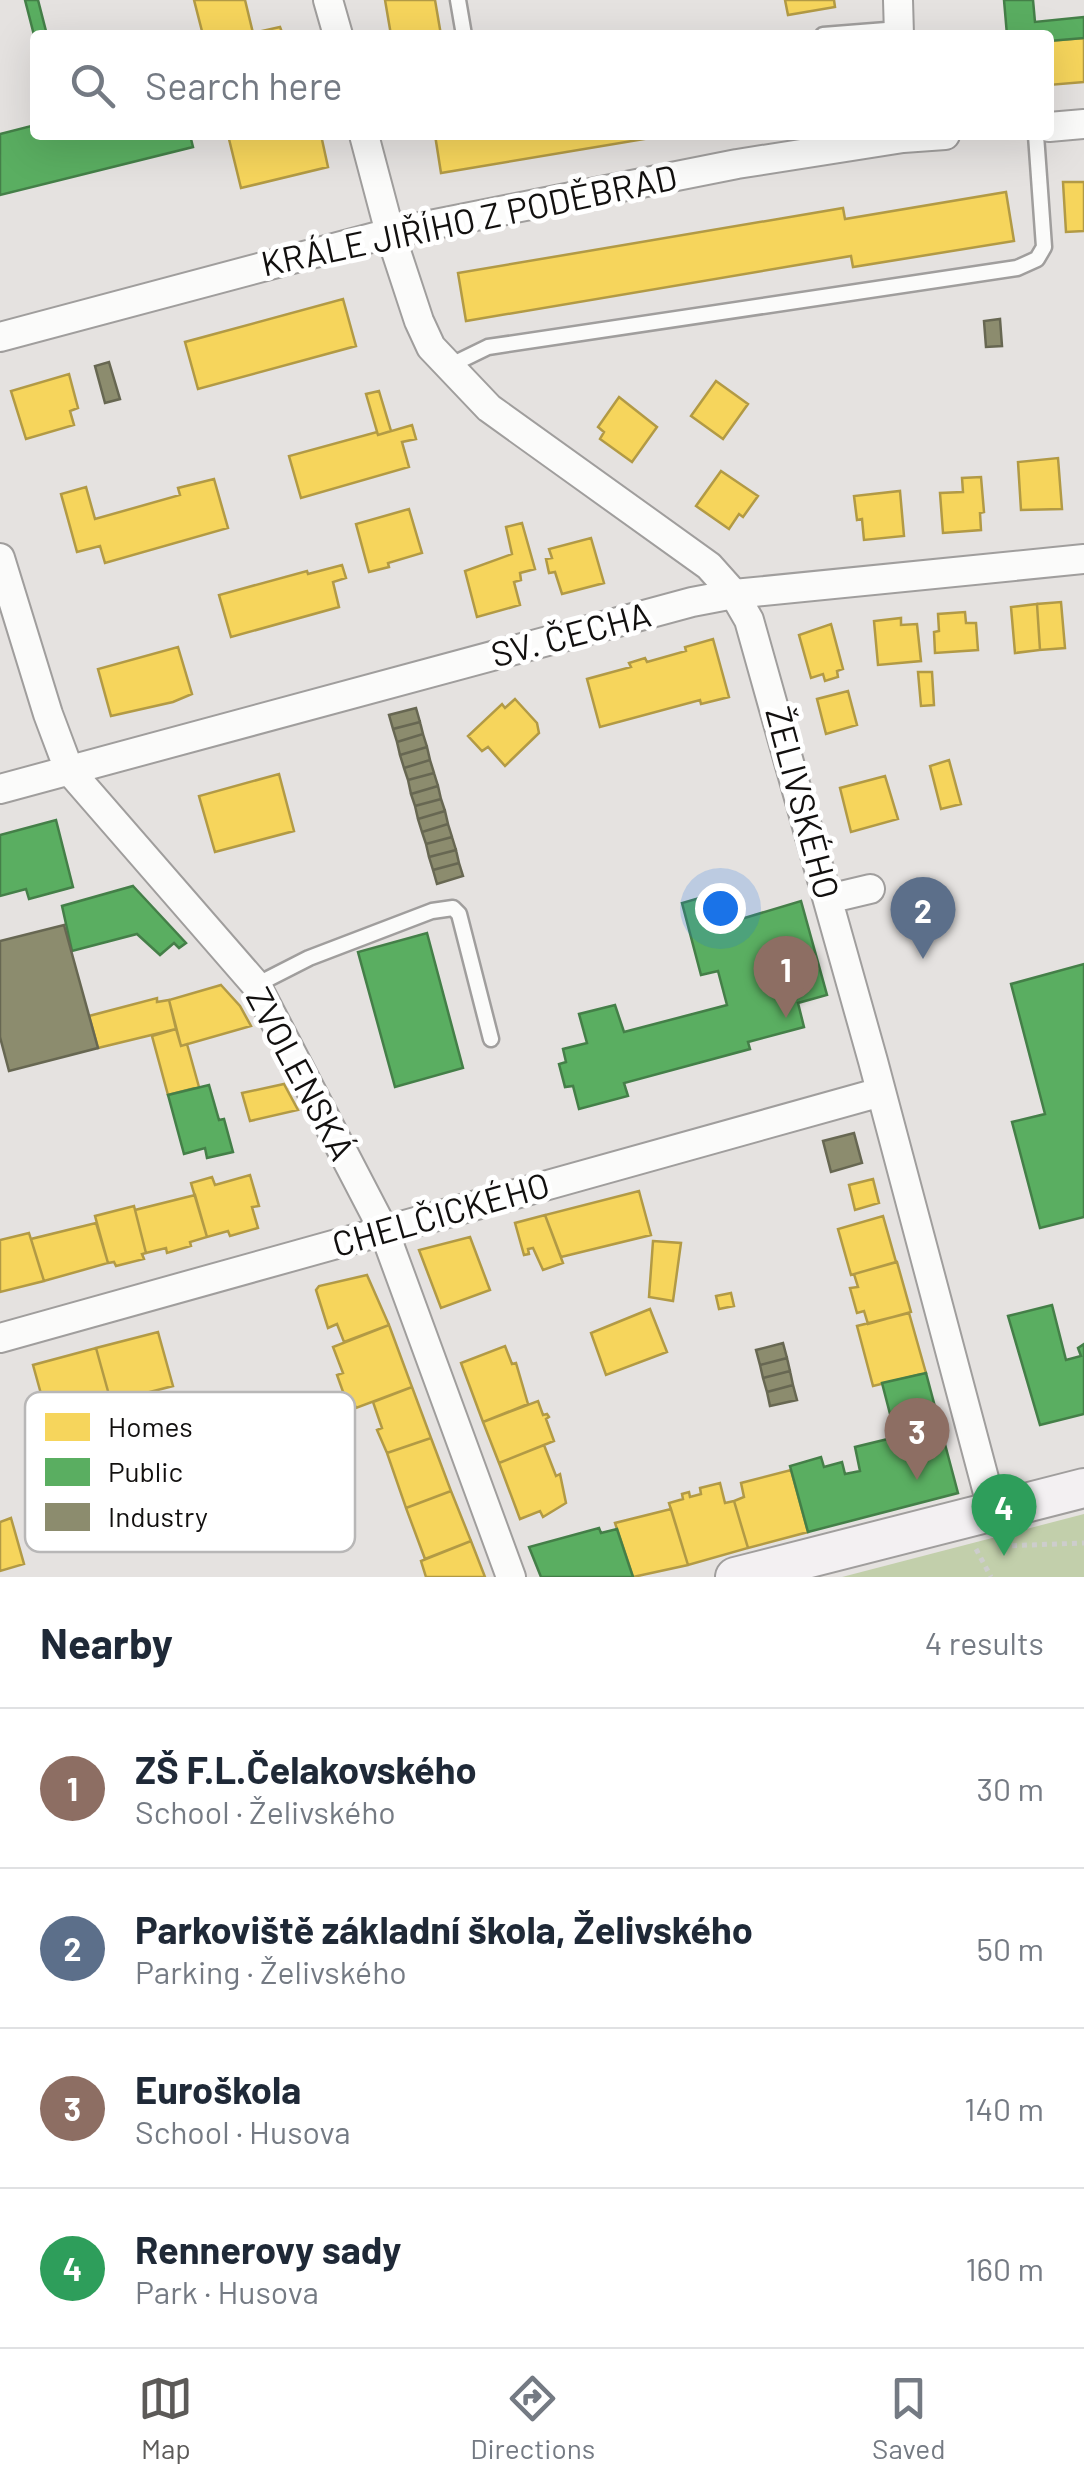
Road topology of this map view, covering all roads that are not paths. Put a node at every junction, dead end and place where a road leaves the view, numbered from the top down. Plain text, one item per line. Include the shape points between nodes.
1 (328, 0) edge
2 (458, 0) edge
3 (898, 0) edge
4 (337, 30) edge
5 (463, 30) edge
6 (899, 30) edge
7 (1084, 124) edge
8 (1054, 127) edge
9 (365, 140) edge
10 (879, 140) edge
11 (1036, 140) edge
12 (390, 233) junction
13 (0, 337) edge
14 (449, 367) junction
15 (0, 558) edge
16 (1084, 559) edge
17 (734, 594) junction
18 (70, 770) junction
19 (0, 789) edge
20 (870, 889) dead end
21 (828, 899) junction
22 (256, 985) junction
23 (492, 1039) dead end
24 (882, 1092) junction
25 (384, 1231) junction
26 (0, 1338) edge
27 (1084, 1488) edge
28 (993, 1512) junction
29 (511, 1577) edge
30 (735, 1577) edge

1 - 4 street
2 - 5 lane
3 - 6 street
7 - 8 street
9 - 12 street, ŽELIVSKÉHO
10 - 12 street, KRÁLE JIŘÍHO Z PODĚBRAD
11 - 14 lane via 1044,248 1017,268 488,348
12 - 13 street, KRÁLE JIŘÍHO Z PODĚBRAD
12 - 14 street, ŽELIVSKÉHO via 419,321
14 - 17 street, ŽELIVSKÉHO via 489,408 675,540
15 - 18 street, ZVOLENSKÁ
16 - 17 street, SV. ČECHA
17 - 18 street, SV. ČECHA
17 - 21 street, ŽELIVSKÉHO via 760,652
18 - 19 street, SV. ČECHA
18 - 22 street, ZVOLENSKÁ
20 - 21 street
21 - 24 street, ŽELIVSKÉHO
22 - 23 lane via 309,958 453,908
22 - 25 street, ZVOLENSKÁ
24 - 25 street, CHELČICKÉHO
24 - 28 street, ŽELIVSKÉHO
25 - 26 street, CHELČICKÉHO
25 - 29 street, ZVOLENSKÁ
27 - 28 street
28 - 30 street

